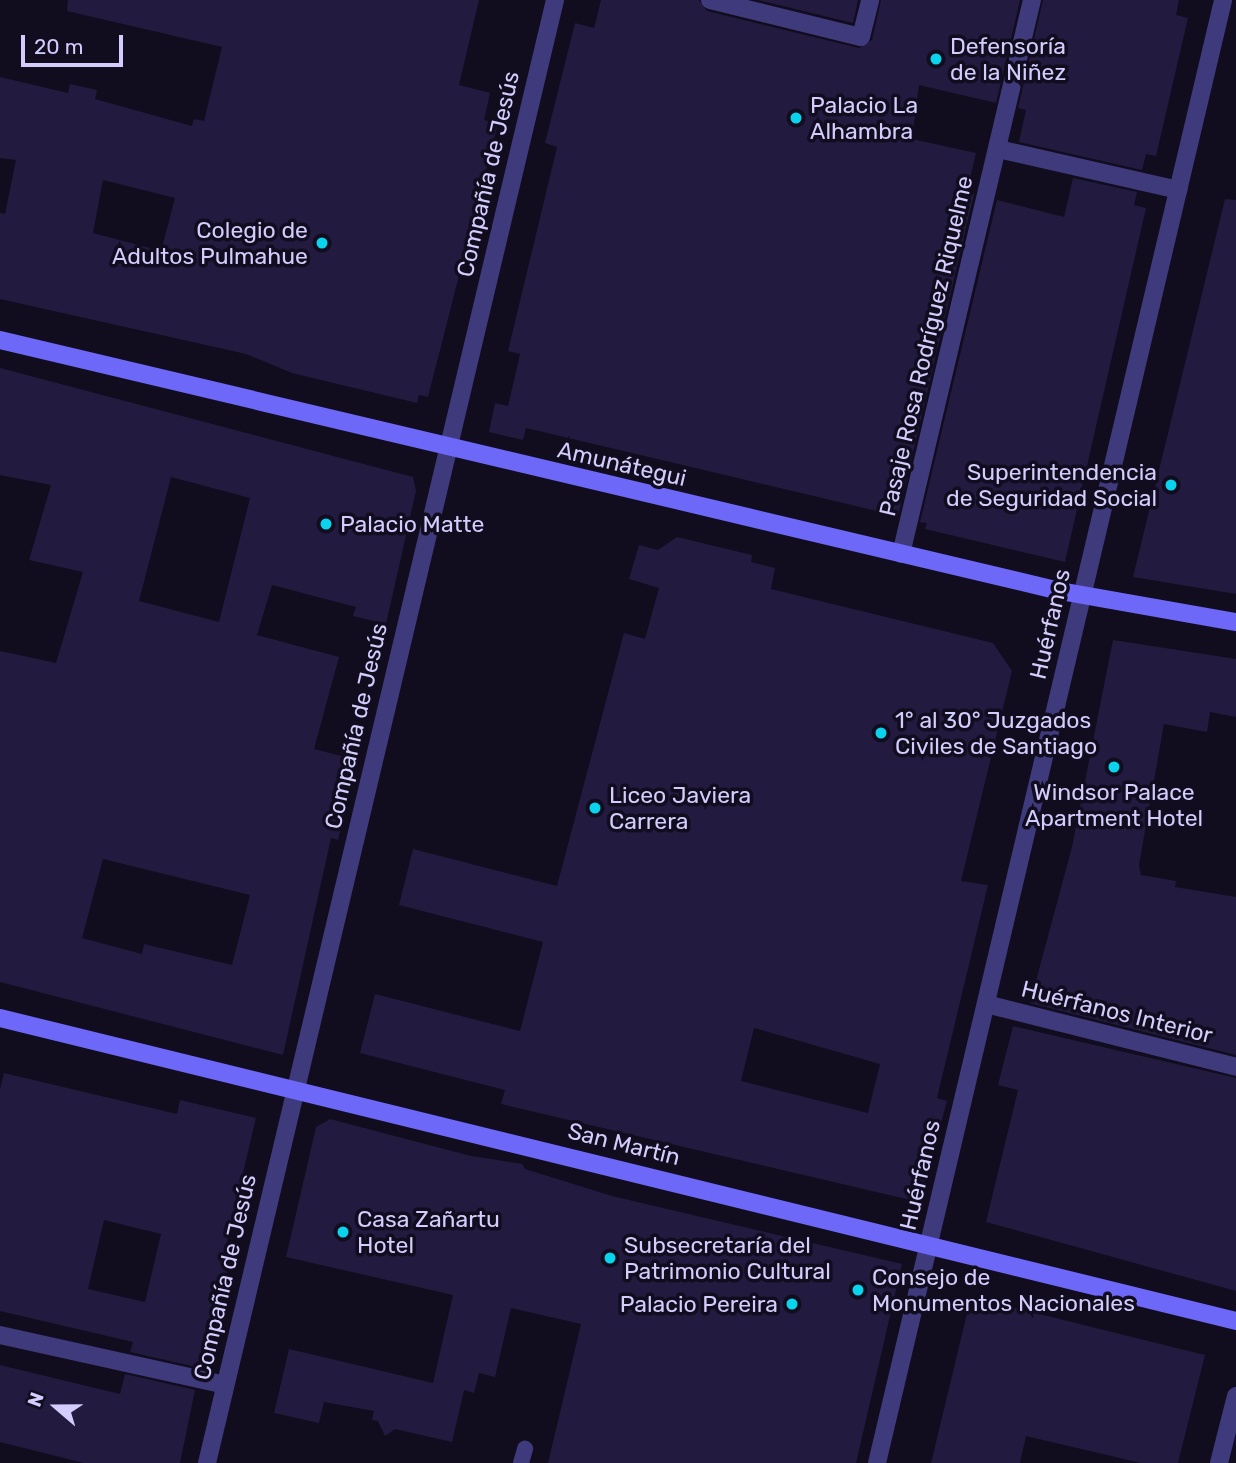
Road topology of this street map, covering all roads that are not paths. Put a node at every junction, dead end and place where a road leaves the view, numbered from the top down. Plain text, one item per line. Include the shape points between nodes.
1 (555, 0) edge
2 (710, 0) edge
3 (870, 0) edge
4 (1032, 0) edge
5 (1223, 0) edge
6 (998, 149) junction
7 (1178, 190) junction
8 (0, 340) edge
9 (447, 449) junction
10 (901, 554) junction
11 (1082, 596) junction
12 (1236, 622) edge
13 (986, 1004) junction
14 (0, 1018) edge
15 (1236, 1067) edge
16 (295, 1089) junction
17 (929, 1243) junction
18 (1236, 1321) edge
19 (0, 1335) edge
20 (225, 1385) junction
21 (1236, 1396) edge
22 (207, 1463) edge
23 (877, 1463) edge
24 (1219, 1463) edge

1 - 9 street, Compañía de Jesús
2 - 3 street via 861,37
4 - 6 street, Pasaje Rosa Rodríguez Riquelme
5 - 7 street, Huérfanos
6 - 7 street
6 - 10 street, Pasaje Rosa Rodríguez Riquelme
7 - 11 street, Huérfanos
8 - 9 main road, Amunátegui
9 - 10 main road, Amunátegui
9 - 16 street, Compañía de Jesús
10 - 11 main road, Amunátegui
11 - 12 main road, Amunátegui
11 - 13 street, Huérfanos
13 - 15 street, Huérfanos Interior
13 - 17 street, Huérfanos
14 - 16 main road, San Martín
16 - 17 main road, San Martín
16 - 20 street, Compañía de Jesús
17 - 18 main road, San Martín
17 - 23 street, Huérfanos
19 - 20 street
20 - 22 street, Compañía de Jesús
21 - 24 street

